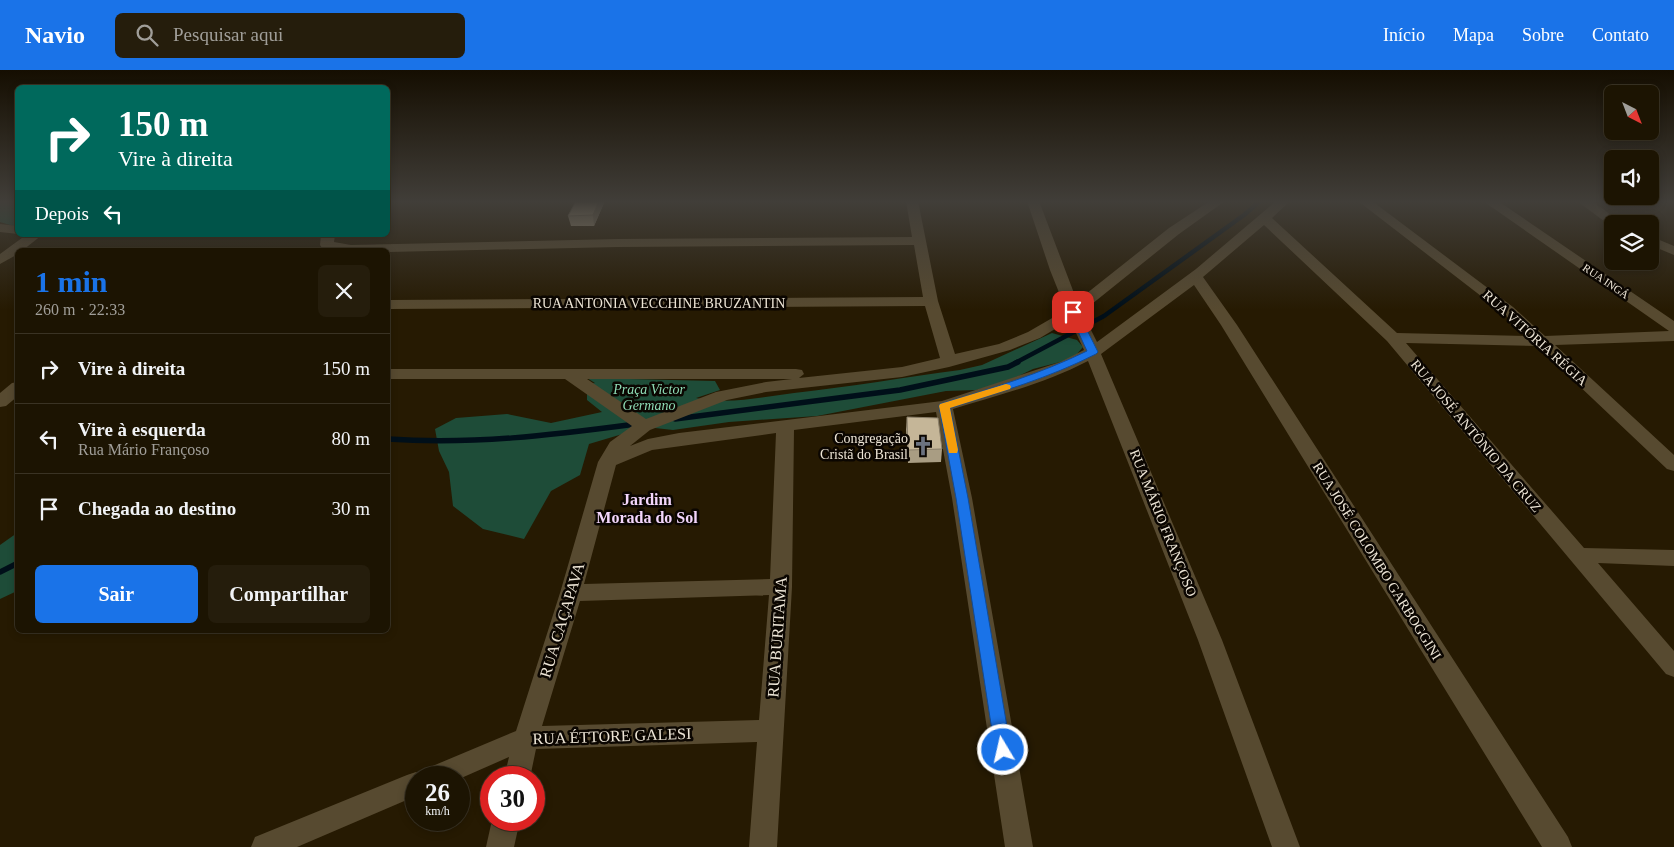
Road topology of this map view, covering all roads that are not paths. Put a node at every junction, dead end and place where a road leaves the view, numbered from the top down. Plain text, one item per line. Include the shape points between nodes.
1 (32, 237) edge
2 (918, 237) edge
3 (1044, 237) edge
4 (1166, 237) edge
5 (1240, 237) edge
6 (1286, 237) edge
7 (1412, 237) edge
8 (1542, 237) edge
9 (327, 240) edge
10 (919, 241) junction
11 (1659, 244) edge
12 (17, 248) edge
13 (342, 248) edge
14 (15, 249) edge
15 (390, 249) edge
16 (1674, 251) edge
17 (0, 260) edge
18 (1195, 276) junction
19 (931, 301) junction
20 (390, 305) edge
21 (1073, 312) junction
22 (1674, 328) edge
23 (1674, 336) edge
24 (1393, 338) junction
25 (1541, 341) junction
26 (1093, 352) junction
27 (949, 362) junction
28 (902, 372) junction
29 (567, 373) junction
30 (390, 374) edge
31 (15, 390) edge
32 (0, 402) edge
33 (944, 406) junction
34 (644, 426) junction
35 (785, 426) junction
36 (607, 462) junction
37 (1674, 465) edge
38 (1577, 555) junction
39 (1674, 558) edge
40 (781, 587) junction
41 (571, 593) junction
42 (1674, 667) edge
43 (770, 731) junction
44 (526, 738) junction
45 (460, 766) edge
46 (520, 766) edge
47 (405, 789) edge
48 (504, 831) edge
49 (265, 847) edge
50 (500, 847) edge
51 (763, 847) edge
52 (1019, 847) edge
53 (1286, 847) edge
54 (1558, 847) edge

1 - 12 street
2 - 10 street
3 - 21 street, RUA MÁRIO FRANÇOSO
4 - 21 street
5 - 18 street
6 - 24 street, RUA JOSÉ ANTÔNIO DA CRUZ
7 - 25 street, RUA VITÓRIA RÉGIA via 1508,310
8 - 22 street, RUA INGÁ
9 - 13 street
10 - 15 street
10 - 19 street
11 - 16 street
14 - 17 street
18 - 26 street
18 - 54 street, RUA JOSÉ COLOMBO GARBOGGINI
19 - 20 street, RUA ANTONIA VECCHINE BRUZANTIN
19 - 27 street
21 - 26 street, RUA MÁRIO FRANÇOSO
21 - 27 street via 1034,335
23 - 25 street
24 - 25 street
24 - 38 street, RUA JOSÉ ANTÔNIO DA CRUZ
25 - 37 street, RUA VITÓRIA RÉGIA
26 - 33 street via 1022,382
26 - 53 street, RUA MÁRIO FRANÇOSO via 1210,640
27 - 28 street
28 - 29 street
28 - 34 street via 722,396
29 - 30 street
29 - 34 street
31 - 32 street
33 - 35 street
33 - 52 street
34 - 36 street via 617,446
35 - 36 street via 679,439 648,446
35 - 40 street, RUA BURITAMA
36 - 41 street, RUA CAÇAPAVA
38 - 39 street
38 - 42 street, RUA JOSÉ ANTÔNIO DA CRUZ
40 - 41 street
40 - 43 street, RUA BURITAMA
41 - 44 street, RUA CAÇAPAVA
43 - 44 street, RUA ÉTTORE GALESI
43 - 51 street, RUA BURITAMA
44 - 45 street, RUA ÉTTORE GALESI
44 - 46 street, RUA CAÇAPAVA
47 - 49 street
48 - 50 street

